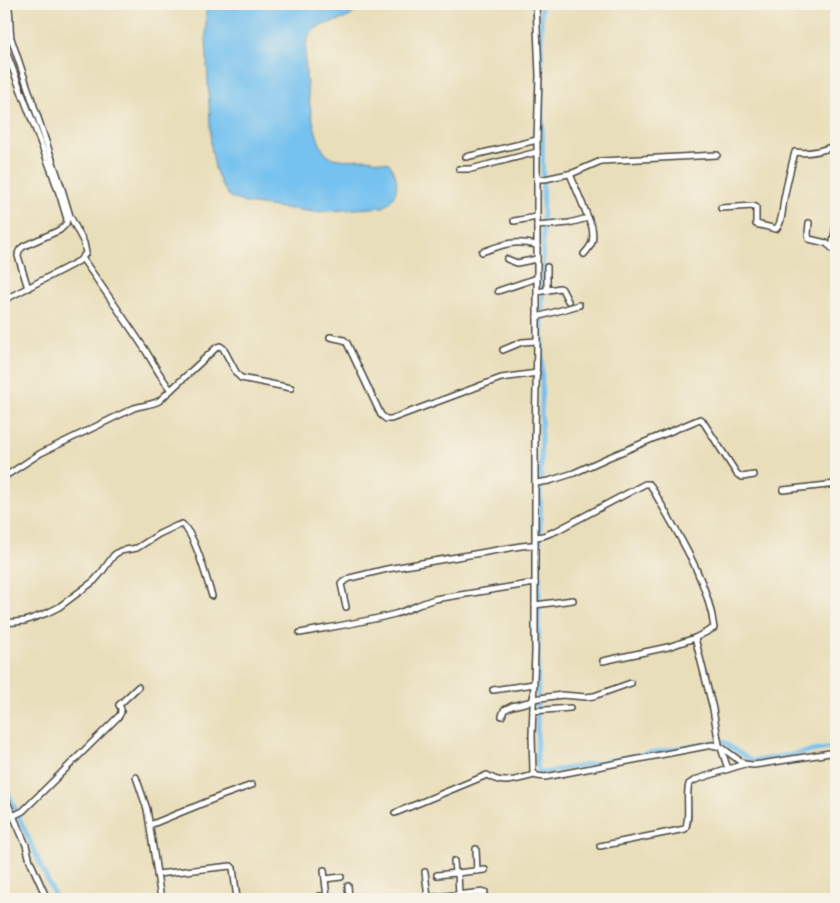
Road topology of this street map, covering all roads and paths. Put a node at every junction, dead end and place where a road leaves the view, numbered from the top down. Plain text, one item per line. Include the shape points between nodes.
1 (8, 4) edge
2 (536, 4) edge
3 (4, 46) edge
4 (537, 140) junction
5 (836, 145) edge
6 (537, 152) junction
7 (717, 155) dead end
8 (466, 157) dead end
9 (460, 169) dead end
10 (570, 174) junction
11 (541, 179) junction
12 (721, 208) dead end
13 (537, 217) junction
14 (588, 218) junction
15 (514, 221) dead end
16 (809, 222) dead end
17 (836, 225) edge
18 (541, 226) junction
19 (537, 245) junction
20 (834, 250) edge
21 (482, 252) dead end
22 (584, 254) dead end
23 (82, 258) junction
24 (507, 259) dead end
25 (537, 259) junction
26 (548, 267) dead end
27 (537, 278) junction
28 (28, 288) junction
29 (547, 290) junction
30 (498, 291) dead end
31 (537, 292) junction
32 (4, 300) edge
33 (568, 300) dead end
34 (579, 305) dead end
35 (537, 317) junction
36 (330, 337) dead end
37 (537, 341) junction
38 (503, 350) dead end
39 (537, 373) junction
40 (291, 388) dead end
41 (170, 390) junction
42 (754, 475) dead end
43 (4, 477) edge
44 (539, 482) junction
45 (836, 484) edge
46 (783, 490) dead end
47 (539, 537) junction
48 (535, 546) junction
49 (535, 583) junction
50 (212, 596) dead end
51 (573, 600) dead end
52 (539, 605) junction
53 (346, 607) dead end
54 (4, 623) edge
55 (300, 633) dead end
56 (695, 638) junction
57 (604, 661) dead end
58 (534, 684) junction
59 (631, 684) dead end
60 (138, 687) dead end
61 (493, 690) dead end
62 (536, 699) junction
63 (570, 708) dead end
64 (533, 711) junction
65 (502, 716) dead end
66 (719, 743) junction
67 (836, 752) edge
68 (744, 764) junction
69 (728, 769) junction
70 (535, 775) junction
71 (136, 777) dead end
72 (252, 785) dead end
73 (4, 795) edge
74 (395, 813) dead end
75 (15, 815) junction
76 (150, 825) junction
77 (600, 846) dead end
78 (476, 849) dead end
79 (454, 860) dead end
80 (324, 870) dead end
81 (484, 870) dead end
82 (477, 871) junction
83 (425, 872) dead end
84 (456, 873) junction
85 (157, 874) junction
86 (437, 875) dead end
87 (341, 878) dead end
88 (325, 880) junction
89 (348, 886) dead end
90 (485, 892) dead end
91 (459, 895) junction
92 (319, 896) dead end
93 (4, 898) edge
94 (46, 898) edge
95 (428, 898) junction
96 (439, 898) edge
97 (161, 899) edge
98 (237, 899) edge
99 (330, 899) edge
100 (349, 899) edge
101 (415, 899) edge

1 - 23 street via 11,38 70,216 84,243 86,253
2 - 4 street
3 - 28 street via 67,218 60,230 24,246 18,252
4 - 6 street
4 - 8 street
5 - 12 street via 823,150 795,152 778,228 756,224 756,207
6 - 9 street
6 - 11 street
7 - 10 street via 601,161
10 - 11 street
10 - 14 street
11 - 13 street
13 - 15 street
13 - 18 street
14 - 18 street
14 - 22 street via 593,240
16 - 20 street via 809,238
17 - 20 street
18 - 19 street
19 - 21 street via 512,242
19 - 25 street
23 - 28 street
23 - 41 street
24 - 25 street via 517,263
25 - 27 street
26 - 29 street
27 - 30 street
27 - 31 street
28 - 32 street
29 - 31 street
29 - 33 street via 562,289
31 - 35 street
34 - 35 street
35 - 37 street
36 - 39 street via 347,343 381,415 386,419 501,378
37 - 38 street via 522,342
37 - 39 street
39 - 44 street
40 - 41 street via 241,378 220,346
41 - 43 street via 154,404 134,408 93,427
42 - 44 street via 742,477 737,474 700,419 574,473
44 - 47 street
45 - 46 street
47 - 48 street
47 - 56 street via 649,484 703,584 714,628
48 - 49 street
48 - 53 street via 387,569 350,578 342,584
49 - 52 street
49 - 55 street via 435,599 397,614
50 - 54 street via 192,539 182,524 137,548 114,555 94,581 59,607 25,621
51 - 52 street
52 - 58 street
56 - 57 street
56 - 66 street via 714,709
58 - 61 street
58 - 62 street
59 - 62 street via 594,696 562,695
60 - 75 street via 119,705 122,709 119,716 23,811
62 - 64 street
62 - 65 street via 504,710
63 - 64 street
64 - 70 street via 532,769
66 - 68 street
66 - 69 street
66 - 70 street via 545,777
67 - 68 street
68 - 69 street
69 - 77 street via 689,784 685,829
70 - 74 street via 500,781 487,774
71 - 76 street
72 - 76 street
73 - 75 street
75 - 94 street
76 - 85 street
78 - 82 street
79 - 84 street
80 - 88 street
81 - 82 street
82 - 84 street
83 - 95 street
84 - 86 street
84 - 91 street
85 - 97 street
85 - 98 street via 231,866
87 - 88 street
88 - 99 street
89 - 100 street
90 - 91 street
91 - 96 street
92 - 99 street
93 - 94 street
95 - 96 street
95 - 101 street

